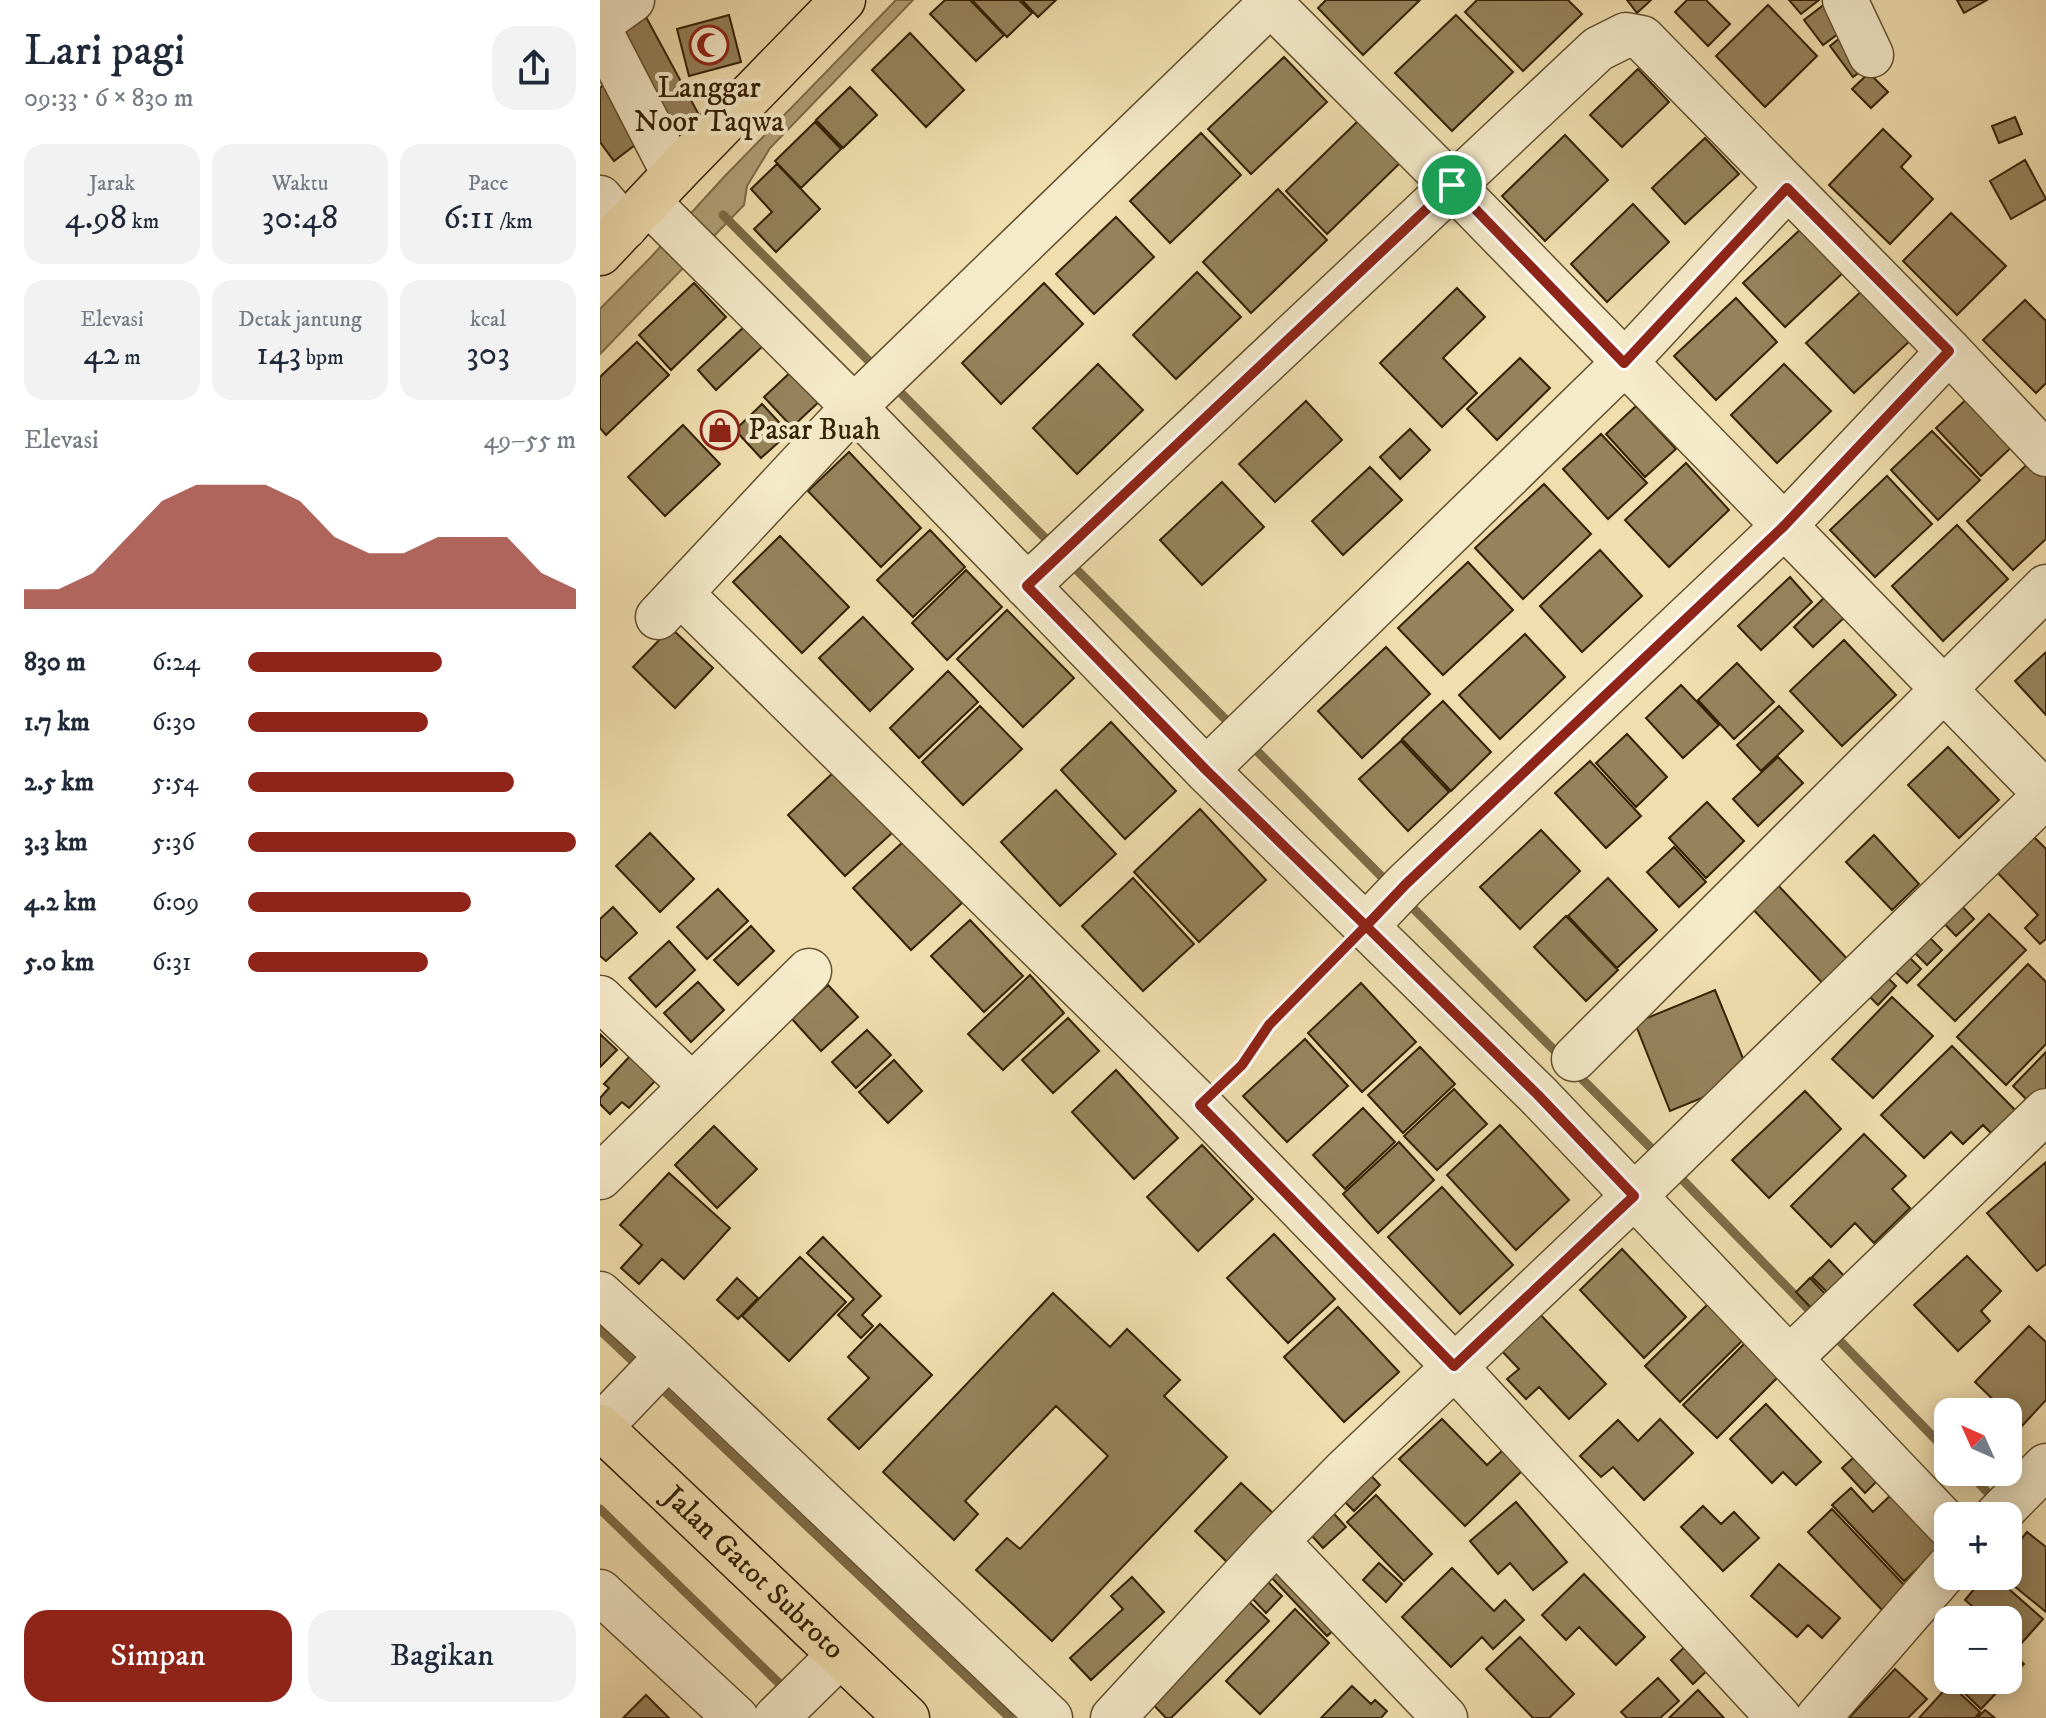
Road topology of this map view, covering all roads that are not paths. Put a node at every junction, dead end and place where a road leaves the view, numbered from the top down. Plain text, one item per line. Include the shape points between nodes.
1 (632, 0) edge
2 (843, 0) edge
3 (1845, 0) edge
4 (1272, 2) edge
5 (600, 23) edge
6 (600, 31) edge
7 (1871, 55) dead end
8 (1452, 185) junction
9 (1787, 188) junction
10 (636, 213) edge
11 (1949, 351) junction
12 (1624, 363) junction
13 (865, 397) junction
14 (2046, 454) edge
15 (1784, 526) junction
16 (1049, 565) junction
17 (2046, 587) edge
18 (1943, 690) junction
19 (1231, 746) junction
20 (2046, 795) edge
21 (1385, 906) junction
22 (809, 971) dead end
23 (600, 998) edge
24 (1574, 1059) dead end
25 (692, 1086) junction
26 (2046, 1111) edge
27 (1656, 1174) junction
28 (600, 1177) edge
29 (600, 1294) edge
30 (1814, 1334) junction
31 (1454, 1366) junction
32 (653, 1372) junction
33 (600, 1427) edge
34 (2046, 1466) edge
35 (2011, 1502) edge
36 (1934, 1505) edge
37 (1276, 1541) junction
38 (1934, 1581) edge
39 (600, 1592) edge
40 (802, 1692) edge
41 (1792, 1717) edge
42 (736, 1718) edge
43 (907, 1718) edge
44 (1050, 1718) edge
45 (1113, 1718) edge
46 (1445, 1718) edge

1 - 5 street
2 - 10 main road
3 - 7 street
4 - 8 street
4 - 13 street
6 - 10 street
8 - 9 street via 1598,49 1626,35 1642,38
8 - 12 street
8 - 16 street
9 - 11 street
9 - 12 street
10 - 13 street via 708,264
11 - 14 street
11 - 15 street
12 - 15 street
12 - 19 street
13 - 16 street
13 - 31 street via 670,605 1200,1105
15 - 18 street
15 - 21 street
16 - 19 street
17 - 18 street
18 - 20 street
18 - 24 street
19 - 21 street
20 - 27 street
21 - 27 street via 1538,1095
22 - 25 street
23 - 25 street
25 - 28 street
26 - 30 street
27 - 30 street
27 - 31 street
29 - 32 street
30 - 36 street
31 - 37 street
31 - 41 street
32 - 33 street
32 - 44 street
33 - 40 main road, Jalan Gatot Subroto
34 - 35 street
37 - 45 street
37 - 46 street
38 - 41 street
39 - 42 street
40 - 43 main road, Jalan Gatot Subroto

